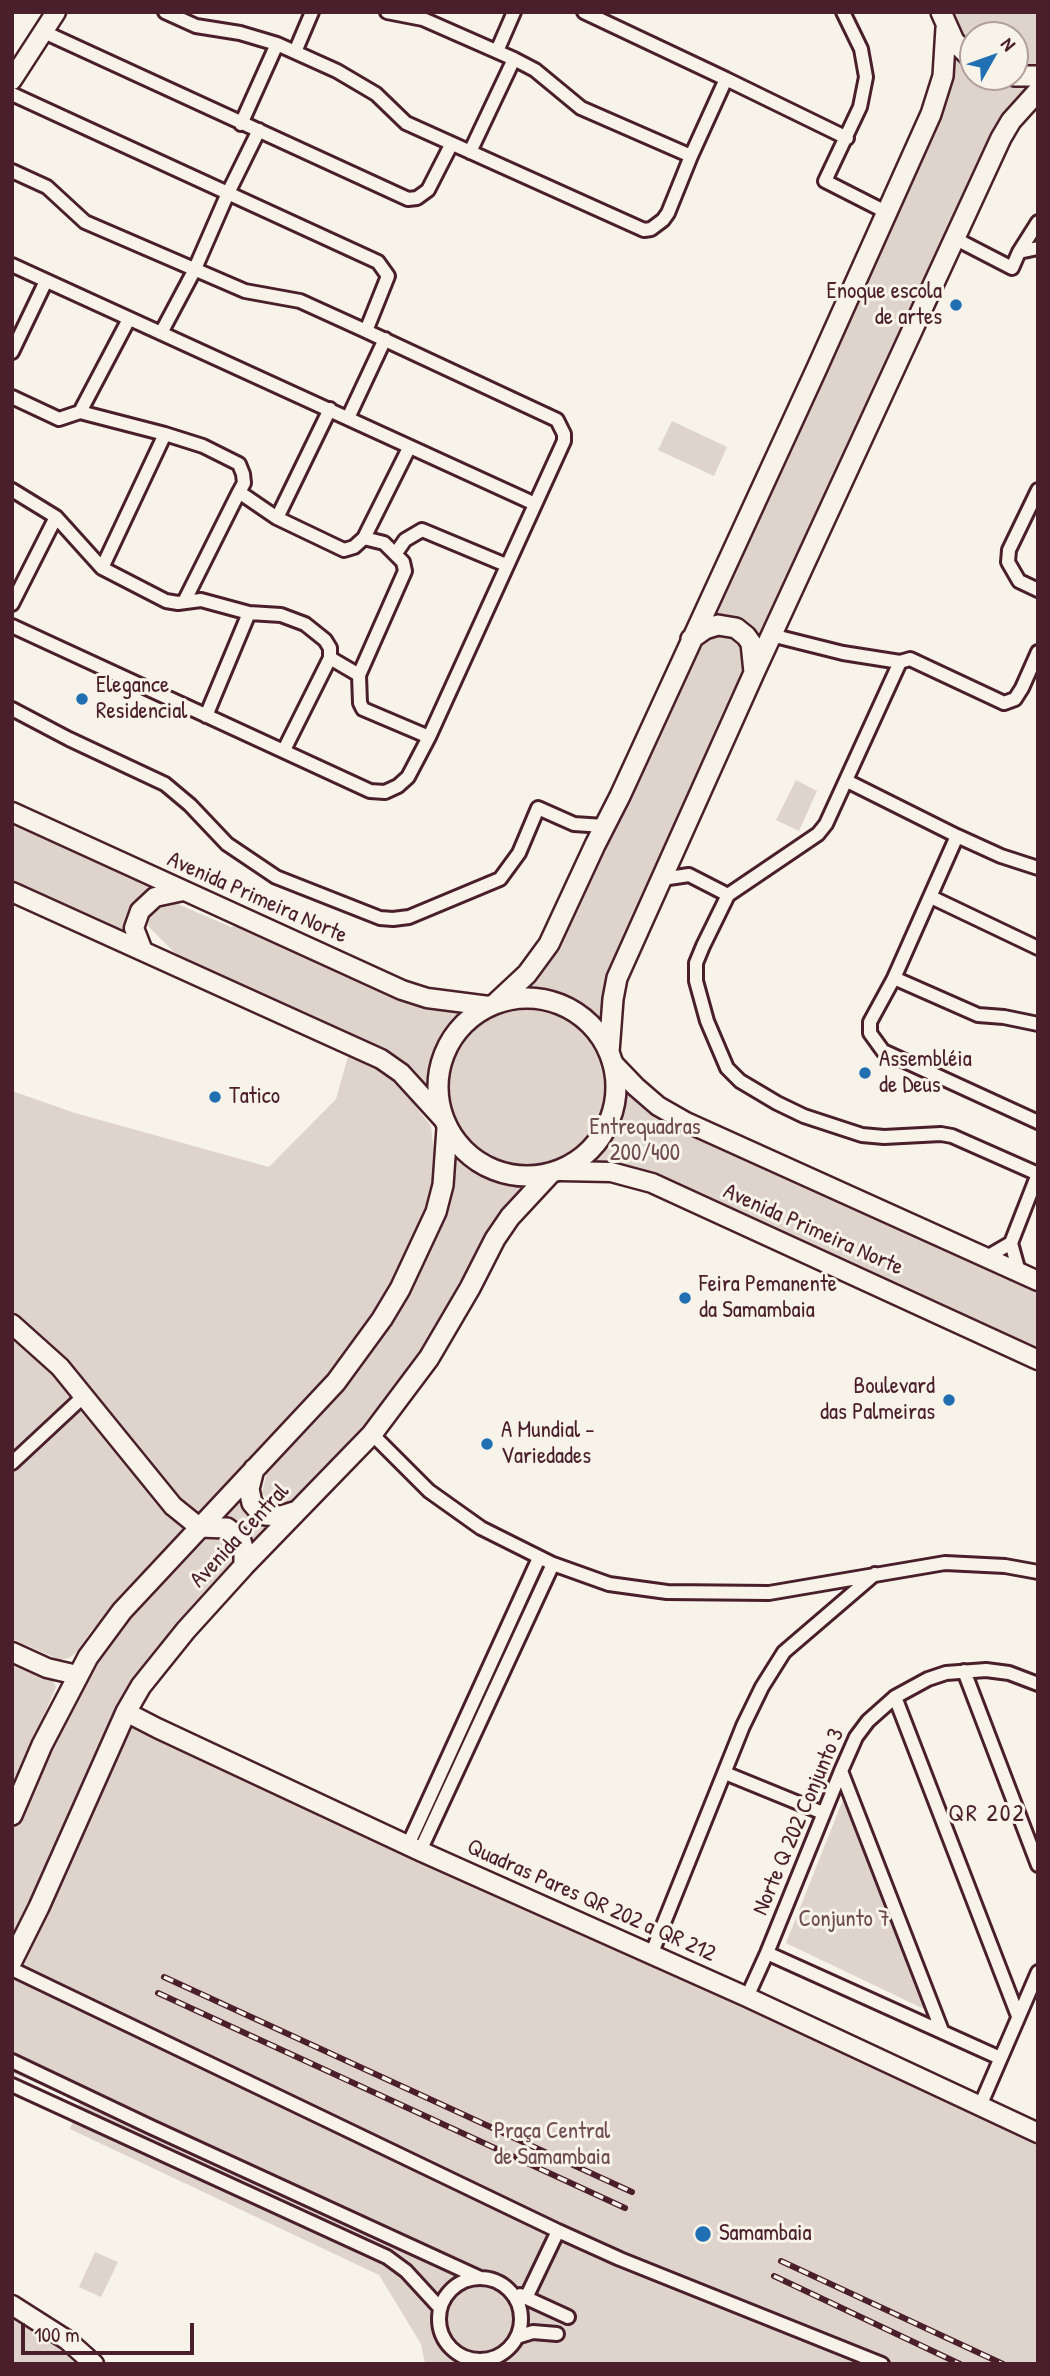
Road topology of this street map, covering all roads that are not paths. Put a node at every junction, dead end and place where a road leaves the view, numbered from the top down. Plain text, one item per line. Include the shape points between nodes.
1 (56, 12) edge
2 (164, 12) edge
3 (312, 12) edge
4 (387, 12) edge
5 (514, 12) edge
6 (584, 12) edge
7 (843, 12) edge
8 (942, 17) edge
9 (44, 32) junction
10 (277, 44) junction
11 (959, 46) edge
12 (497, 51) junction
13 (295, 52) junction
14 (514, 60) junction
15 (726, 79) junction
16 (12, 80) edge
17 (1038, 91) edge
18 (12, 94) edge
19 (241, 124) junction
20 (259, 130) junction
21 (847, 138) junction
22 (451, 145) junction
23 (470, 152) junction
24 (691, 156) junction
25 (12, 171) edge
26 (228, 193) junction
27 (886, 212) junction
28 (1038, 222) edge
29 (954, 238) junction
30 (1038, 248) edge
31 (1019, 252) junction
32 (12, 265) edge
33 (194, 271) junction
34 (46, 281) junction
35 (129, 318) junction
36 (366, 331) junction
37 (161, 333) junction
38 (384, 339) junction
39 (12, 352) edge
40 (12, 397) edge
41 (330, 409) junction
42 (80, 412) junction
43 (348, 418) junction
44 (165, 433) junction
45 (409, 448) junction
46 (12, 490) edge
47 (1038, 490) edge
48 (239, 492) junction
49 (535, 504) junction
50 (1033, 512) edge
51 (56, 517) junction
52 (278, 518) junction
53 (365, 538) junction
54 (396, 554) junction
55 (506, 565) junction
56 (102, 568) junction
57 (1038, 590) edge
58 (184, 602) junction
59 (12, 604) edge
60 (249, 613) junction
61 (12, 626) edge
62 (771, 635) junction
63 (691, 639) junction
64 (1038, 652) edge
65 (330, 658) junction
66 (900, 662) junction
67 (754, 673) junction
68 (359, 675) junction
69 (12, 709) edge
70 (206, 716) junction
71 (429, 737) junction
72 (284, 750) junction
73 (847, 781) junction
74 (12, 812) edge
75 (574, 824) junction
76 (604, 826) junction
77 (957, 836) junction
78 (595, 845) junction
79 (676, 846) junction
80 (1038, 868) edge
81 (689, 875) junction
82 (662, 879) junction
83 (183, 891) junction
84 (12, 892) edge
85 (728, 895) junction
86 (931, 897) junction
87 (1038, 948) edge
88 (143, 951) junction
89 (894, 978) junction
90 (493, 1004) junction
91 (1038, 1024) edge
92 (611, 1057) junction
93 (1038, 1122) edge
94 (445, 1123) junction
95 (555, 1173) junction
96 (1038, 1174) edge
97 (1011, 1243) junction
98 (987, 1257) junction
99 (1019, 1272) junction
100 (1038, 1281) edge
101 (12, 1324) edge
102 (1038, 1360) edge
103 (85, 1395) junction
104 (372, 1434) junction
105 (12, 1463) edge
106 (254, 1468) junction
107 (297, 1511) junction
108 (194, 1533) junction
109 (539, 1558) junction
110 (553, 1564) junction
111 (244, 1566) junction
112 (876, 1573) junction
113 (1038, 1573) edge
114 (12, 1652) edge
115 (964, 1671) junction
116 (73, 1682) junction
117 (1038, 1684) edge
118 (895, 1697) junction
119 (125, 1712) junction
120 (841, 1770) junction
121 (725, 1773) junction
122 (823, 1813) junction
123 (12, 1815) edge
124 (414, 1848) junction
125 (1038, 1865) edge
126 (767, 1953) junction
127 (651, 1955) junction
128 (12, 1961) edge
129 (12, 1969) edge
130 (1038, 1972) edge
131 (747, 1997) junction
132 (1018, 2016) junction
133 (942, 2031) junction
134 (1000, 2058) junction
135 (12, 2061) edge
136 (12, 2085) edge
137 (980, 2106) junction
138 (1038, 2133) edge
139 (558, 2231) junction
140 (480, 2278) junction
141 (509, 2290) junction
142 (526, 2298) junction
143 (12, 2305) edge
144 (440, 2308) junction
145 (568, 2317) dead end
146 (557, 2333) dead end
147 (517, 2337) junction
148 (453, 2349) junction
149 (495, 2360) edge
150 (94, 2364) edge
151 (453, 2364) edge
152 (882, 2364) edge

1 - 9 main road
2 - 10 street via 196,26
3 - 13 street
4 - 12 street via 424,19
5 - 12 street
6 - 15 street
7 - 21 street via 861,49 866,76
8 - 11 main road
8 - 27 main road via 940,90
9 - 16 main road
9 - 19 street
10 - 13 street
10 - 19 street
12 - 14 street
13 - 22 street via 358,81 406,123
14 - 23 street
14 - 24 street via 535,70 581,108
15 - 21 street
15 - 24 street
17 - 29 main road via 1001,138
18 - 26 street
19 - 20 street
20 - 22 street via 408,199 428,190
20 - 26 street
21 - 27 street via 825,181
22 - 23 street
23 - 24 street via 644,230 658,225 668,212
25 - 33 street via 47,187 85,222
26 - 33 street
26 - 36 street via 378,262 388,276
27 - 63 main road
28 - 31 street
29 - 31 street via 1012,268
29 - 62 main road
30 - 31 street
32 - 34 street
33 - 36 street via 244,291 300,301
33 - 37 street
34 - 35 street
34 - 39 street
35 - 37 street
35 - 42 street
36 - 38 street
37 - 41 street
38 - 43 street
38 - 49 street via 557,420 564,441
40 - 42 street via 60,419
41 - 43 street
41 - 52 street
42 - 44 street
43 - 45 street
44 - 48 street via 239,464 244,484
44 - 56 street
45 - 49 street
45 - 53 street
46 - 51 street
47 - 50 street
48 - 52 street
48 - 58 street
49 - 55 street
50 - 57 street via 1009,551 1008,562 1019,581
51 - 56 street
51 - 59 street
52 - 53 street via 344,550
53 - 54 street via 384,543
54 - 55 street via 422,530
54 - 68 street via 405,571
55 - 71 street
56 - 58 street via 166,601
58 - 60 street via 201,600
60 - 65 street via 281,615 305,624 325,640
60 - 70 street
61 - 70 street
62 - 66 street
62 - 67 main road
63 - 67 main road via 718,625 736,628 751,643
63 - 76 main road
64 - 66 street via 1015,699 1004,703 911,659
65 - 68 street
65 - 72 street
66 - 73 street
67 - 79 main road
68 - 71 street via 363,709
69 - 75 street via 165,784 227,844 276,877 380,918 409,916 500,879 519,853 538,808
70 - 72 street
71 - 72 street via 408,777 385,792 370,791
73 - 77 street
73 - 85 street via 822,830
74 - 83 main road, Avenida Primeira Norte
75 - 76 street
75 - 78 street
76 - 78 main road
77 - 80 street
77 - 86 street
78 - 90 main road via 549,944 527,974
79 - 81 street
79 - 82 main road
81 - 82 street
81 - 85 street
82 - 92 main road via 617,978
83 - 88 main road via 155,897 139,911 134,928
83 - 90 main road, Avenida Primeira Norte via 415,995
84 - 88 main road
85 - 96 street via 696,963 696,981 723,1060 740,1081 836,1128 884,1138 952,1136
86 - 87 street
86 - 89 street
88 - 94 main road via 381,1059 401,1073
89 - 91 street via 978,1015
89 - 93 street via 870,1022 870,1033 883,1051
90 - 92 main road via 524,998 551,1001 590,1024
90 - 94 main road via 458,1029 445,1049 437,1095
92 - 95 main road via 616,1088 613,1114 584,1157
92 - 98 main road, Avenida Primeira Norte via 636,1087 678,1118
94 - 95 main road via 458,1145 490,1169 519,1176
94 - 106 main road, Avenida Central via 443,1185 436,1212 400,1289 336,1382
95 - 102 main road, Avenida Primeira Norte via 611,1172 652,1183
95 - 104 main road, Avenida Central via 510,1217 429,1358
96 - 97 street
97 - 98 street
97 - 99 street
98 - 99 main road, Avenida Primeira Norte
99 - 100 main road, Avenida Primeira Norte
101 - 103 main road
103 - 105 street
103 - 108 main road
104 - 107 main road, Avenida Central
104 - 109 street via 429,1491 481,1528
106 - 107 main road via 249,1489 258,1510 281,1516
106 - 108 main road, Avenida Central
107 - 111 main road, Avenida Central
108 - 111 main road via 227,1528 240,1538
108 - 116 main road, Avenida Central via 122,1611
109 - 110 street
109 - 124 street
110 - 112 street via 609,1584 698,1593 769,1593
110 - 124 street
111 - 119 main road, Avenida Central via 149,1674
112 - 113 street via 945,1563
112 - 121 street via 784,1652 762,1687
114 - 116 main road
115 - 117 street, Norte Q 202 Conjunto 3 via 1009,1673
115 - 118 street, Norte Q 202 Conjunto 3 via 928,1679
115 - 125 street
116 - 123 main road, Avenida Central
118 - 120 street, Norte Q 202 Conjunto 3 via 862,1728
118 - 132 street
119 - 124 main road, Quadras Pares QR 202 a QR 212
119 - 128 main road, Avenida Central
120 - 122 street, Norte Q 202 Conjunto 3
120 - 133 street
121 - 122 street
121 - 127 street
122 - 126 street, Norte Q 202 Conjunto 3
124 - 127 main road, Quadras Pares QR 202 a QR 212
126 - 131 street, Norte Q 202 Conjunto 3
126 - 133 street
127 - 131 main road, Quadras Pares QR 202 a QR 212
129 - 139 street
130 - 132 street
131 - 137 main road, Quadras Pares QR 202 a QR 212
132 - 134 street
133 - 134 street
134 - 137 street
135 - 140 street
136 - 144 street via 387,2257
137 - 138 main road, Quadras Pares QR 202 a QR 212
139 - 142 street
139 - 152 street
140 - 141 street
140 - 144 street via 454,2287
141 - 142 street
141 - 147 street via 520,2312
142 - 145 street
143 - 150 main road
144 - 148 street via 439,2325
146 - 147 street
147 - 149 street
148 - 149 street via 474,2359
148 - 151 street

